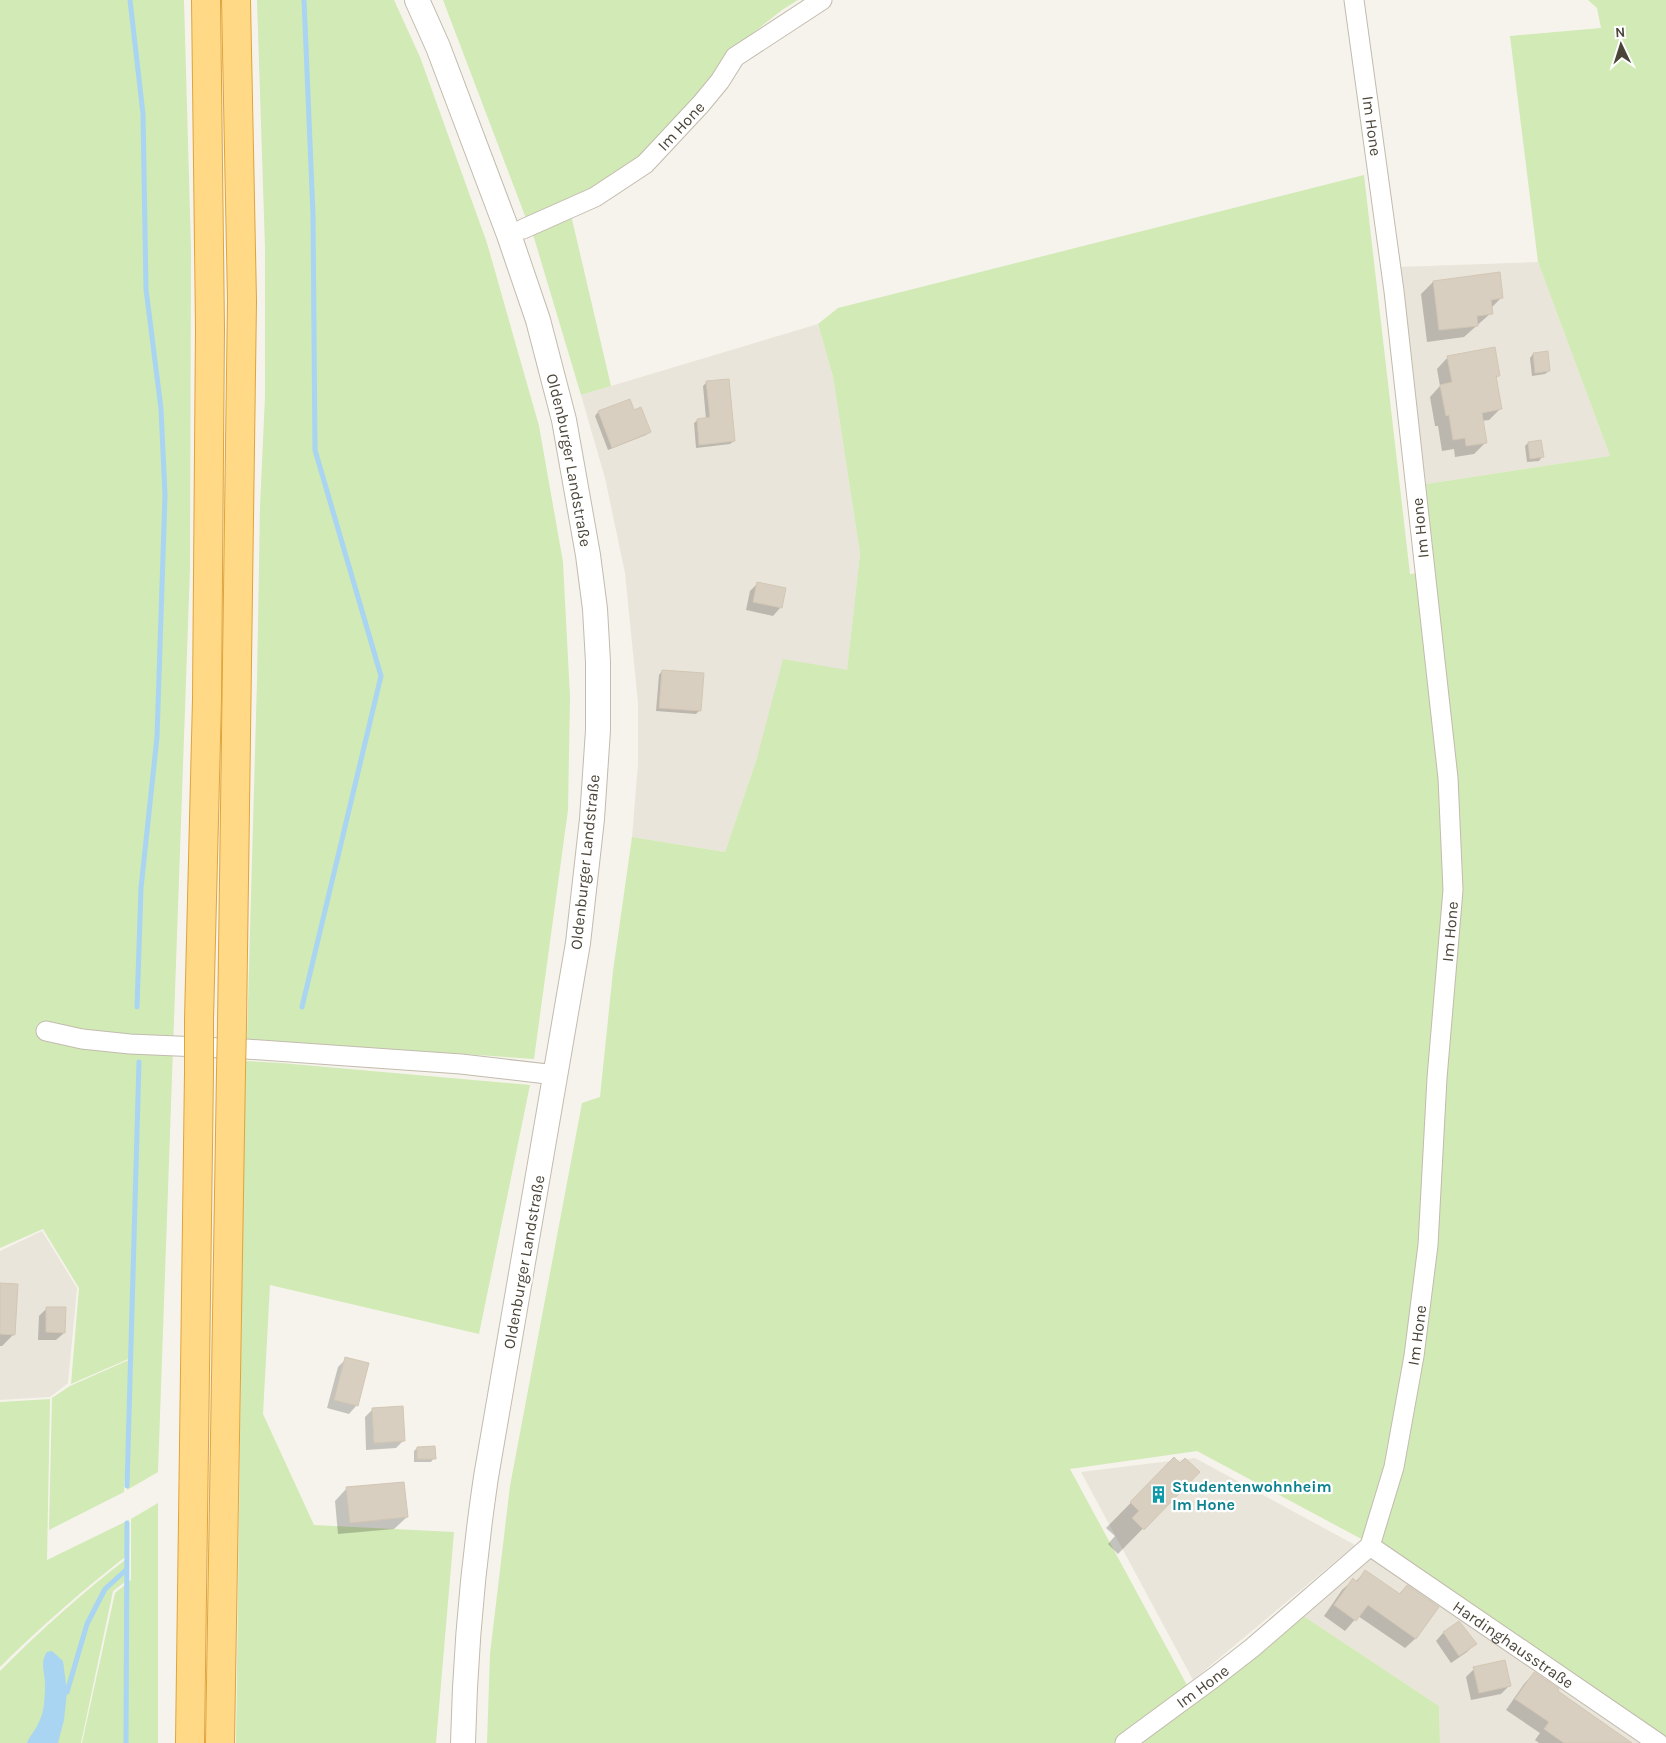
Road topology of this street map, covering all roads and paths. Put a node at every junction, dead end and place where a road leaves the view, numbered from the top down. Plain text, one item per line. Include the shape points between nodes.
1 (206, 0) edge
2 (236, 0) edge
3 (417, 0) edge
4 (822, 0) edge
5 (1354, 0) edge
6 (523, 229) dead end
7 (46, 1031) dead end
8 (556, 1075) junction
9 (1370, 1546) junction
10 (190, 1743) edge
11 (220, 1743) edge
12 (463, 1743) edge
13 (1124, 1743) edge
14 (1658, 1743) edge

1 - 10 highway, bridge via 210,328 207,699
2 - 11 highway, bridge via 242,301
3 - 8 street, Oldenburger Landstraße via 438,47 538,320 564,420 595,609 598,730 592,819 578,943
4 - 6 street, Im Hone via 735,57 701,104 645,164 595,197
5 - 9 street, Im Hone via 1394,291 1448,778 1453,890 1428,1245 1414,1356 1394,1467
7 - 8 street via 130,1044 246,1049
8 - 12 street, Oldenburger Landstraße via 477,1541 464,1688
9 - 13 street, Im Hone via 1245,1654
9 - 14 street, Hardinghausstraße

